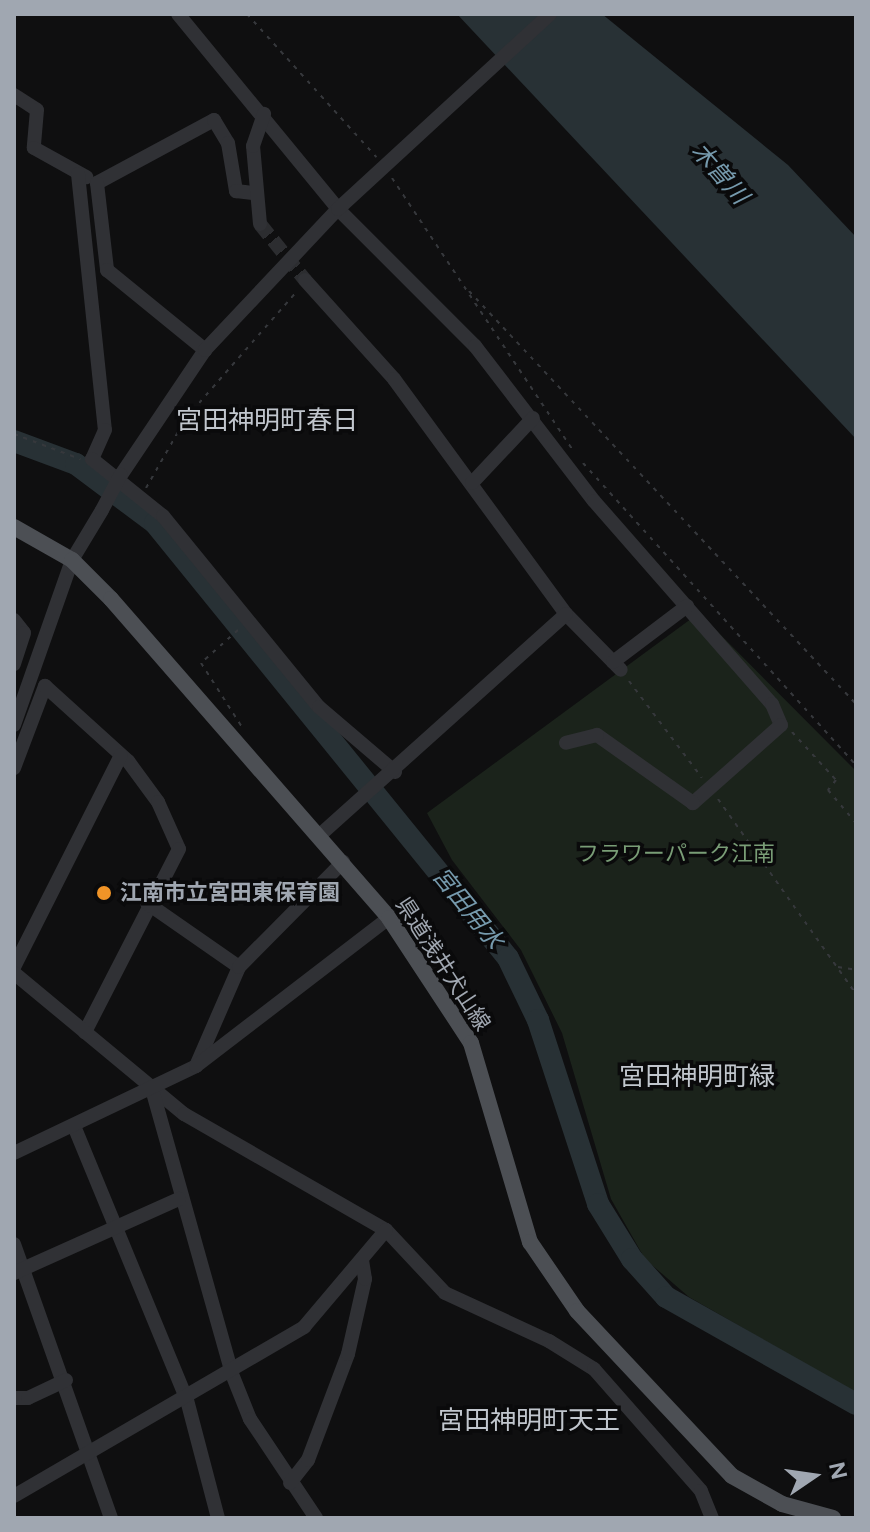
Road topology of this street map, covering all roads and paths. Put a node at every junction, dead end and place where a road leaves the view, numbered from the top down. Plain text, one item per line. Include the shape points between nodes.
1 (178, 14) edge
2 (247, 14) edge
3 (550, 14) edge
4 (14, 95) edge
5 (264, 114) junction
6 (382, 165) dead end
7 (78, 174) junction
8 (390, 175) dead end
9 (97, 183) junction
10 (253, 193) junction
11 (338, 209) junction
12 (260, 224) tunnel mouth
13 (305, 281) joint
14 (463, 285) junction
15 (205, 350) junction
16 (533, 418) junction
17 (14, 434) edge
18 (92, 459) junction
19 (472, 483) junction
20 (143, 498) junction
21 (14, 527) edge
22 (72, 560) junction
23 (687, 606) junction
24 (566, 614) junction
25 (14, 620) edge
26 (231, 636) dead end
27 (14, 664) edge
28 (617, 666) junction
29 (856, 704) edge
30 (14, 725) edge
31 (781, 725) junction
32 (566, 743) dead end
33 (245, 748) junction
34 (121, 755) junction
35 (856, 765) edge
36 (14, 768) edge
37 (395, 772) junction
38 (711, 789) junction
39 (856, 823) edge
40 (321, 834) junction
41 (343, 862) junction
42 (147, 903) junction
43 (389, 918) junction
44 (239, 967) junction
45 (837, 967) junction
46 (14, 970) edge
47 (856, 970) edge
48 (856, 994) edge
49 (85, 1032) junction
50 (196, 1066) junction
51 (152, 1089) junction
52 (74, 1126) junction
53 (14, 1153) edge
54 (179, 1199) junction
55 (116, 1228) junction
56 (386, 1230) junction
57 (14, 1244) edge
58 (362, 1259) junction
59 (19, 1271) edge
60 (232, 1374) junction
61 (66, 1380) junction
62 (14, 1398) edge
63 (187, 1400) junction
64 (92, 1450) junction
65 (290, 1483) junction
66 (14, 1496) edge
67 (111, 1518) edge
68 (218, 1518) edge
69 (316, 1518) edge
70 (712, 1518) edge
71 (833, 1518) edge

1 - 5 street
2 - 6 path
3 - 11 street, bridge
4 - 7 street via 37,110 34,148
5 - 10 street via 253,146
5 - 11 street
7 - 9 street
7 - 18 street via 105,430
8 - 14 path
9 - 10 street via 214,120 228,143 236,191
9 - 15 street via 107,270
10 - 12 street
11 - 15 street
11 - 16 street via 475,346
13 - 19 street via 394,379
13 - 20 path via 186,418
14 - 29 path
14 - 35 path via 578,458
15 - 22 street, bridge via 121,475
16 - 19 street
16 - 23 street via 594,501
17 - 18 path
18 - 20 street
19 - 24 street
20 - 37 street via 226,588 319,707
21 - 22 main road, 県道浅井犬山線
22 - 30 street
22 - 33 main road, 県道浅井犬山線
23 - 28 street
23 - 31 street via 772,704
24 - 28 street
24 - 37 street
25 - 27 street via 24,633
26 - 33 path via 201,663 244,730
28 - 38 path
31 - 38 street
31 - 39 path via 836,780 828,790
32 - 38 street via 597,735 693,803
33 - 40 main road, 県道浅井犬山線
34 - 36 street via 45,686
34 - 42 street via 158,802 179,849
34 - 46 street
37 - 40 street
38 - 45 path
40 - 41 main road, 県道浅井犬山線
41 - 43 main road, 県道浅井犬山線
41 - 44 street
42 - 44 street
42 - 49 street
43 - 50 street
43 - 71 main road, 県道浅井犬山線 via 471,1043 508,1178 545,1270 732,1476 782,1504
44 - 50 street
45 - 47 path
45 - 48 path
46 - 49 street
49 - 51 street
50 - 51 street
51 - 52 street
51 - 54 street
51 - 56 street via 206,1128
52 - 53 street
52 - 55 street
54 - 55 street
54 - 60 street
55 - 59 street
55 - 63 street
56 - 58 street
56 - 70 street via 445,1293 549,1341 594,1369 701,1491
57 - 59 street
58 - 60 street via 304,1327
58 - 65 street via 365,1279 348,1354 308,1460
59 - 61 street
60 - 63 street
60 - 65 street via 250,1419
61 - 62 street via 28,1398
61 - 64 street
63 - 64 street
63 - 68 street
64 - 66 street
64 - 67 street
65 - 69 street

